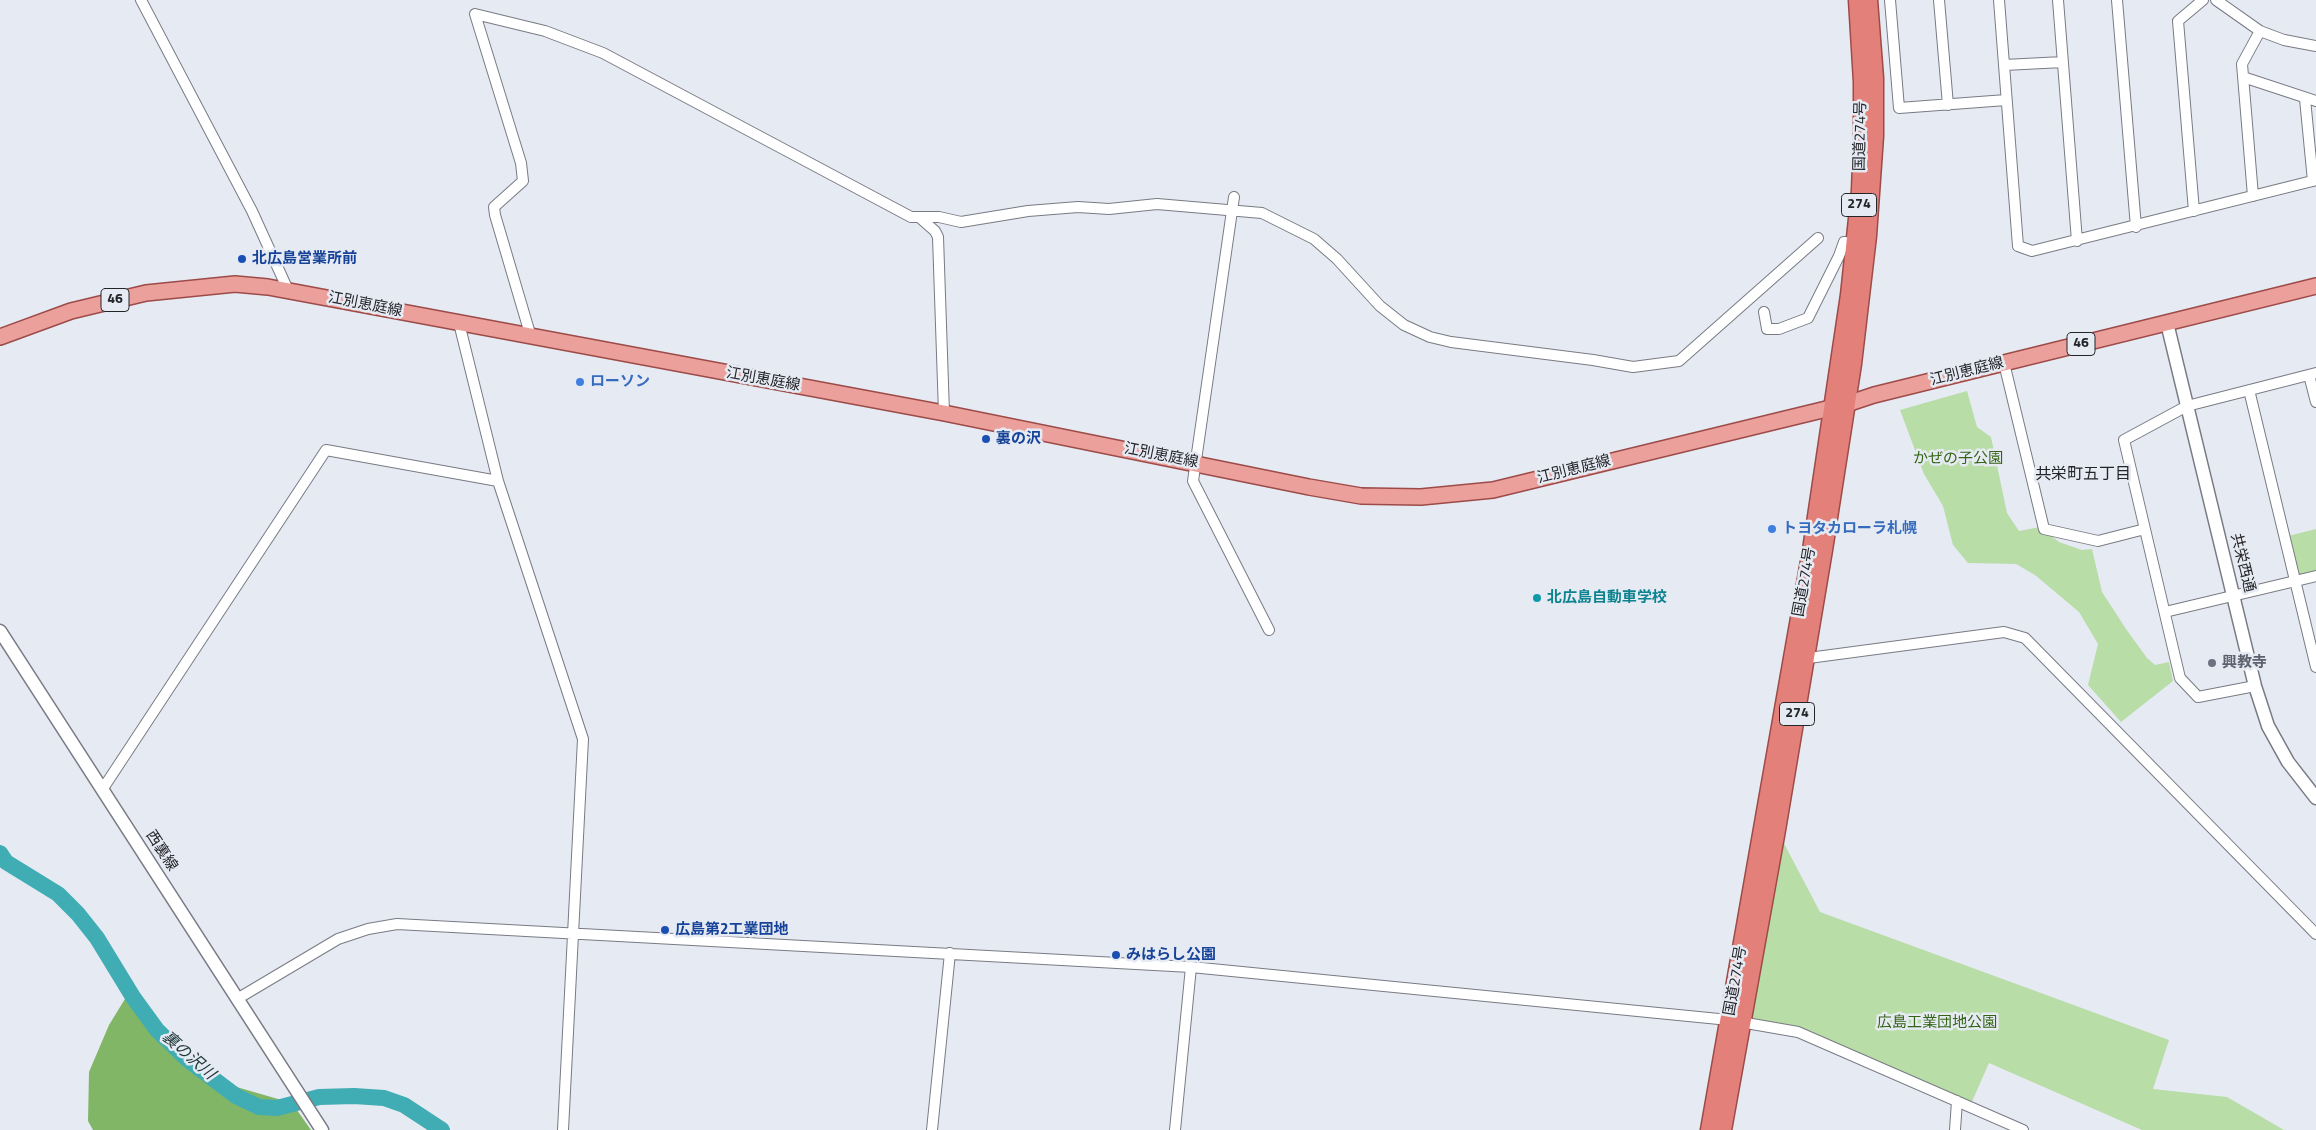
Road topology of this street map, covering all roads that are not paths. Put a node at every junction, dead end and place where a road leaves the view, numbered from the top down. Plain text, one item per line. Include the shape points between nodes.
1 (141, 0) edge
2 (1857, 0) edge
3 (1869, 0) edge
4 (1890, 0) edge
5 (1940, 0) edge
6 (1999, 0) edge
7 (2058, 0) edge
8 (2117, 0) edge
9 (2203, 0) edge
10 (2216, 0) edge
11 (2260, 31) junction
12 (2316, 46) edge
13 (2063, 62) junction
14 (2004, 66) junction
15 (2243, 77) junction
16 (2305, 99) junction
17 (2006, 100) junction
18 (2316, 101) edge
19 (1948, 104) junction
20 (2315, 180) edge
21 (2253, 196) junction
22 (1234, 197) dead end
23 (1230, 210) junction
24 (2194, 211) junction
25 (919, 218) junction
26 (2136, 227) junction
27 (1818, 238) dead end
28 (2077, 241) junction
29 (1855, 243) junction
30 (2316, 286) edge
31 (288, 290) junction
32 (1764, 312) dead end
33 (459, 322) junction
34 (2167, 323) junction
35 (531, 337) junction
36 (0, 338) edge
37 (2004, 363) junction
38 (2313, 374) edge
39 (2249, 390) junction
40 (2316, 402) edge
41 (1839, 406) junction
42 (2187, 406) junction
43 (944, 413) junction
44 (1195, 463) junction
45 (498, 481) junction
46 (2145, 529) junction
47 (2316, 576) edge
48 (2295, 581) junction
49 (2233, 596) junction
50 (2165, 612) junction
51 (1269, 630) dead end
52 (0, 631) edge
53 (1799, 659) junction
54 (2316, 666) edge
55 (2254, 686) junction
56 (102, 790) junction
57 (2316, 798) edge
58 (572, 933) junction
59 (2316, 934) edge
60 (950, 954) junction
61 (1191, 967) junction
62 (237, 999) junction
63 (1735, 1021) junction
64 (1957, 1101) junction
65 (322, 1130) edge
66 (563, 1130) edge
67 (932, 1130) edge
68 (1174, 1130) edge
69 (1709, 1130) edge
70 (1723, 1130) edge
71 (1955, 1130) edge
72 (2023, 1130) edge

1 - 31 street via 252,211
2 - 29 highway, 国道274号 / 274 via 1862,119
3 - 41 highway, 国道274号 / 274 via 1875,78 1875,136 1868,236
4 - 19 street via 1898,108
5 - 19 street
6 - 14 street
7 - 13 street
8 - 26 street
9 - 24 street via 2178,20
10 - 11 street
11 - 12 street
11 - 15 street via 2242,64
13 - 14 street
13 - 28 street
14 - 17 street
15 - 16 street
15 - 21 street
16 - 18 street
16 - 20 street
17 - 19 street
17 - 28 street via 2018,246 2032,252
20 - 21 street
21 - 24 street
22 - 23 street
23 - 25 street via 1157,204 1109,209 1078,207 961,222 939,217
23 - 27 street via 1262,213 1314,239 1380,306 1404,324 1430,337 1633,367 1679,361
23 - 44 street via 1231,224
24 - 26 street
25 - 35 street via 910,217 603,54 545,31 475,14 522,163 523,181 494,207
25 - 43 street via 938,237
26 - 28 street
29 - 32 street via 1844,242 1808,318 1779,329 1767,329
29 - 41 highway, 国道274号 / 274
30 - 34 main road, 江別恵庭線 / 46
31 - 33 main road, 江別恵庭線 / 46
31 - 36 main road, 江別恵庭線 / 46 via 235,284 146,293 71,311
33 - 35 main road, 江別恵庭線 / 46
33 - 45 street
34 - 37 main road, 江別恵庭線 / 46
34 - 42 street, 共栄西通
35 - 43 main road, 江別恵庭線 / 46
37 - 41 main road, 江別恵庭線 / 46 via 1874,394
37 - 46 street via 2044,529 2098,541
38 - 39 street
38 - 40 street
39 - 42 street
39 - 48 street
41 - 44 main road, 江別恵庭線 / 46 via 1493,490 1421,497 1361,496
41 - 53 highway, 国道274号 / 274 via 1811,550
42 - 46 street via 2124,440
42 - 49 street, 共栄西通
43 - 44 main road, 江別恵庭線 / 46
44 - 51 street via 1193,481
45 - 56 street via 326,450
45 - 58 street via 583,740
46 - 50 street
47 - 48 street
48 - 49 street
48 - 54 street
49 - 50 street
49 - 55 street, 共栄西通
50 - 55 street via 2180,678 2198,697
52 - 56 street, 西裏線
53 - 59 street via 2004,632 2025,638
53 - 63 highway, 国道274号 / 274
55 - 57 street, 共栄西通 via 2268,726 2288,762
56 - 62 street, 西裏線
58 - 60 street
58 - 62 street via 397,924 368,929 338,938
58 - 66 street
60 - 61 street
60 - 67 street
61 - 63 street
61 - 68 street
62 - 65 street, 西裏線
63 - 64 street via 1798,1032
63 - 69 highway, 国道274号 / 274
63 - 70 highway, 国道274号 / 274
64 - 71 street
64 - 72 street

